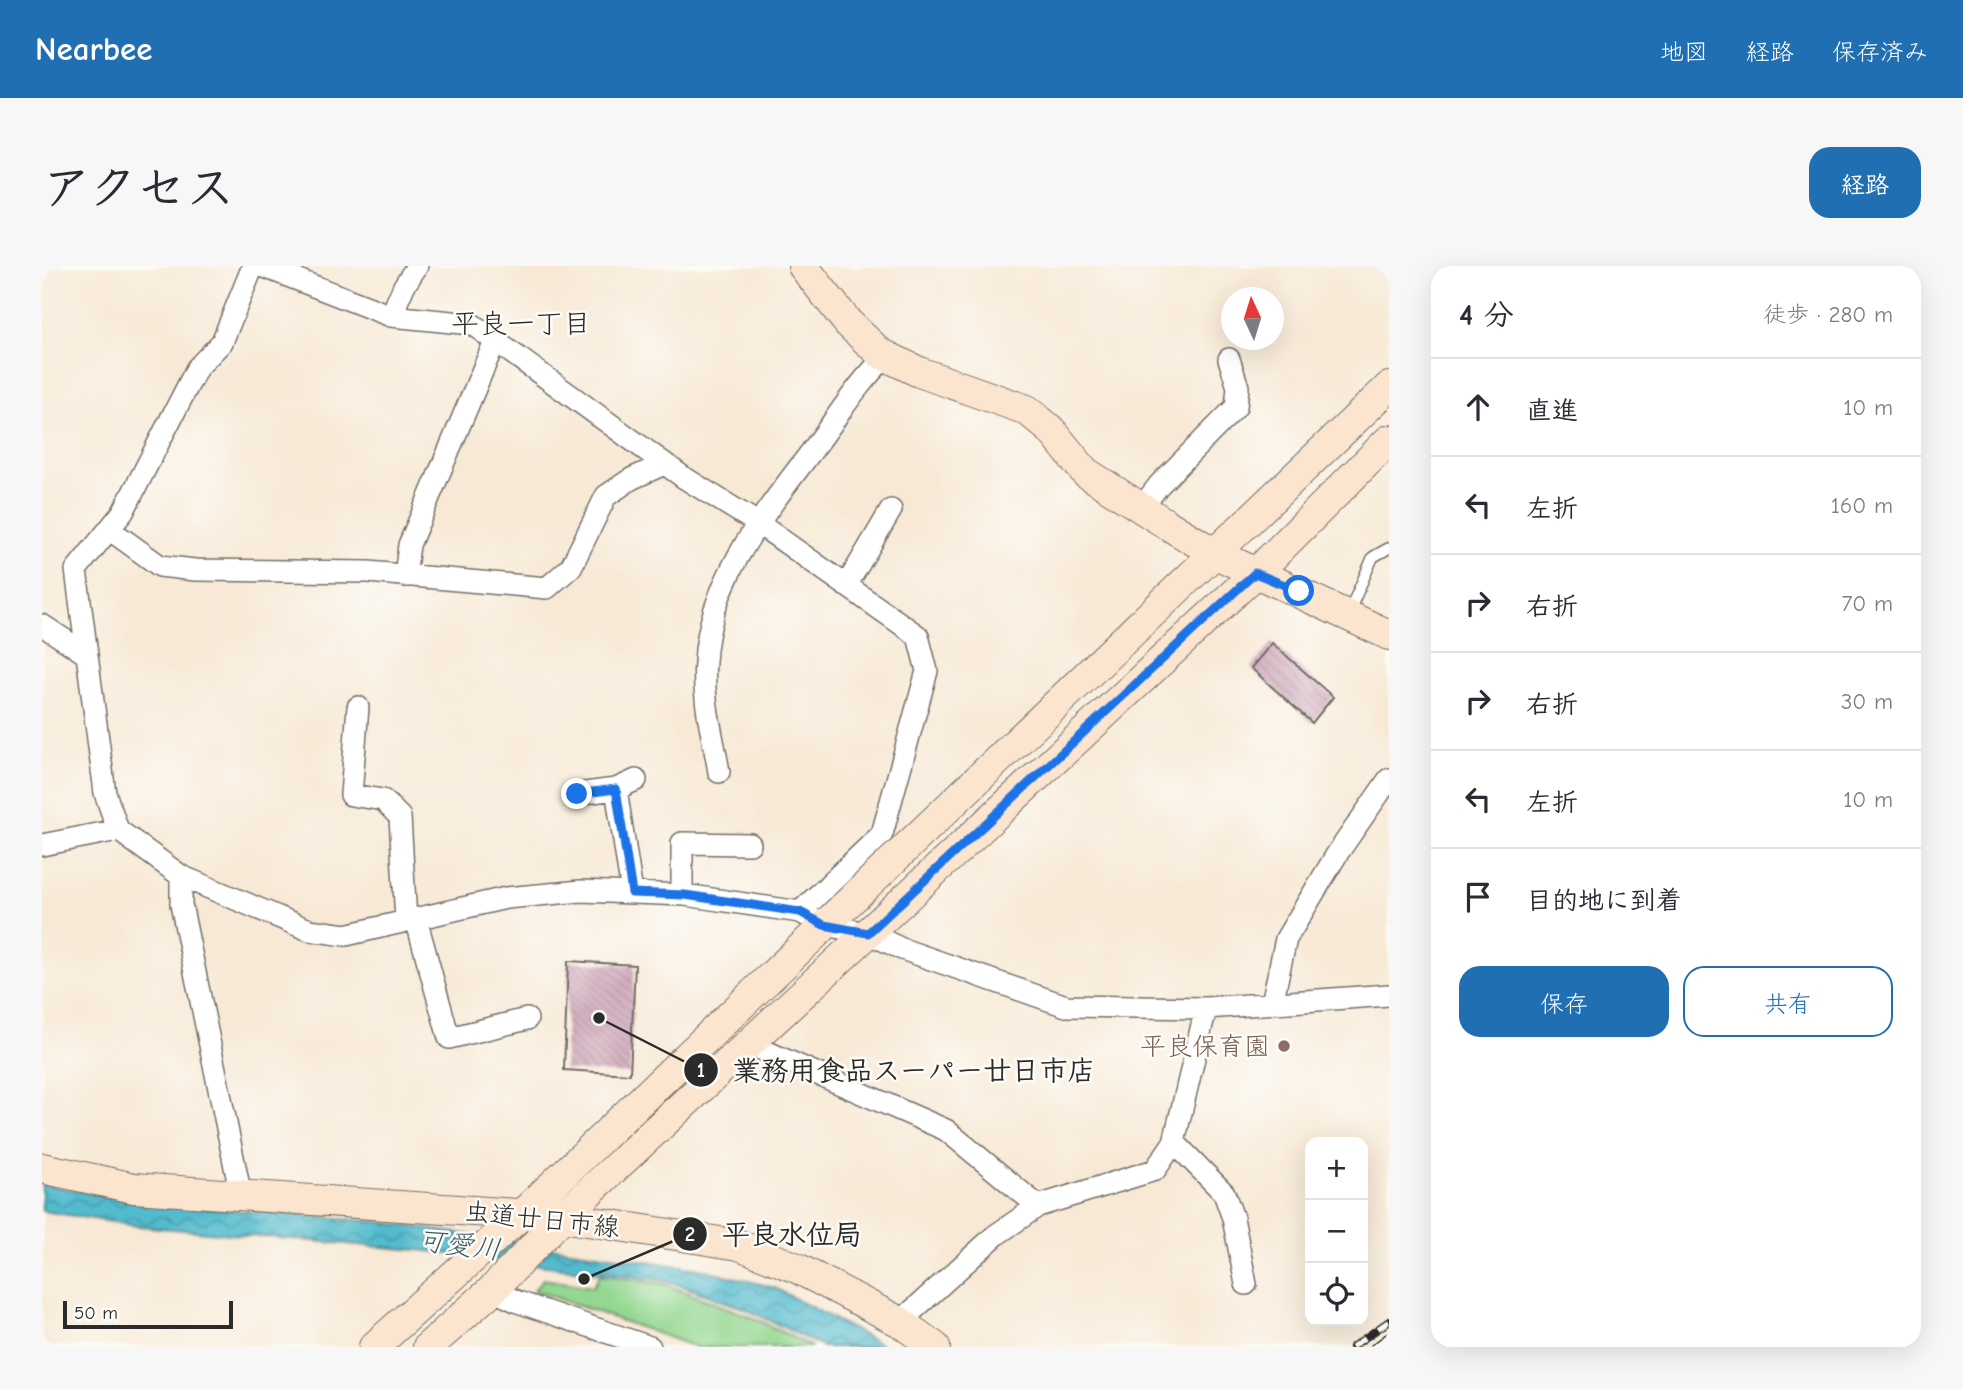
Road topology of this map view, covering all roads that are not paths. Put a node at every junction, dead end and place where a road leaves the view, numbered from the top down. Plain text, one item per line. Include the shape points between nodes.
1 (253, 266) edge
2 (262, 266) edge
3 (416, 266) edge
4 (803, 266) edge
5 (391, 316) junction
6 (495, 341) junction
7 (886, 357) junction
8 (1229, 359) dead end
9 (1389, 387) edge
10 (1389, 440) edge
11 (664, 464) junction
12 (1142, 507) junction
13 (891, 510) dead end
14 (759, 524) junction
15 (109, 529) junction
16 (1389, 548) edge
17 (1216, 554) junction
18 (1255, 573) junction
19 (405, 576) junction
20 (846, 586) junction
21 (1348, 615) junction
22 (42, 625) edge
23 (1389, 635) edge
24 (86, 654) junction
25 (358, 707) dead end
26 (719, 772) dead end
27 (1389, 779) edge
28 (636, 780) dead end
29 (616, 789) junction
30 (577, 794) dead end
31 (118, 830) junction
32 (750, 844) dead end
33 (42, 845) edge
34 (181, 876) junction
35 (632, 893) junction
36 (682, 895) junction
37 (812, 919) junction
38 (411, 920) junction
39 (868, 933) junction
40 (1389, 995) edge
41 (1272, 1003) junction
42 (1206, 1008) junction
43 (527, 1019) dead end
44 (748, 1044) junction
45 (1174, 1142) junction
46 (42, 1168) edge
47 (241, 1196) junction
48 (1038, 1206) junction
49 (513, 1222) junction
50 (552, 1227) junction
51 (1246, 1284) dead end
52 (494, 1287) junction
53 (900, 1322) junction
54 (374, 1347) edge
55 (428, 1347) edge
56 (650, 1347) edge
57 (935, 1347) edge

1 - 15 street via 222,342 197,368 154,455
2 - 5 street
3 - 5 street
4 - 7 street via 863,339
5 - 6 street via 472,324
6 - 11 street
6 - 19 street via 409,545
7 - 12 street via 1027,410 1051,430 1085,472
7 - 14 street
8 - 12 street via 1238,387 1236,407
9 - 17 street
10 - 18 street
11 - 14 street
11 - 19 street via 606,496 571,567 547,588
12 - 17 street
13 - 20 street
14 - 20 street
14 - 26 street via 716,605 705,661 706,698
15 - 19 street via 160,566
15 - 24 street via 76,570
16 - 21 lane via 1371,560
17 - 18 street
17 - 37 street
18 - 21 street
18 - 39 street
20 - 37 street via 918,636 927,671 883,834
21 - 23 street
22 - 24 street
24 - 31 street via 105,793
25 - 38 street via 351,795 383,800 400,817
27 - 41 street via 1290,931 1279,956
28 - 29 street
29 - 30 street
29 - 35 street
31 - 33 street
31 - 34 street
32 - 36 street via 682,843
34 - 38 street via 309,930 346,935
34 - 47 street via 181,904
35 - 36 street
35 - 38 street via 581,891 506,898
36 - 37 street
37 - 39 street
37 - 49 street
38 - 43 street via 449,1038
39 - 42 street via 1066,1006
39 - 44 street
40 - 41 street
41 - 42 street
42 - 45 street
44 - 48 street via 946,1130
44 - 50 street
45 - 48 street via 1155,1170
45 - 51 street via 1224,1193
46 - 47 street, 虫道廿日市線 via 134,1188
47 - 49 street, 虫道廿日市線
48 - 53 street via 996,1236
49 - 50 street, 虫道廿日市線
49 - 54 street
50 - 52 street
50 - 53 street, 虫道廿日市線 via 739,1245 797,1268
52 - 55 street
52 - 56 street via 518,1302
53 - 57 street, 虫道廿日市線

